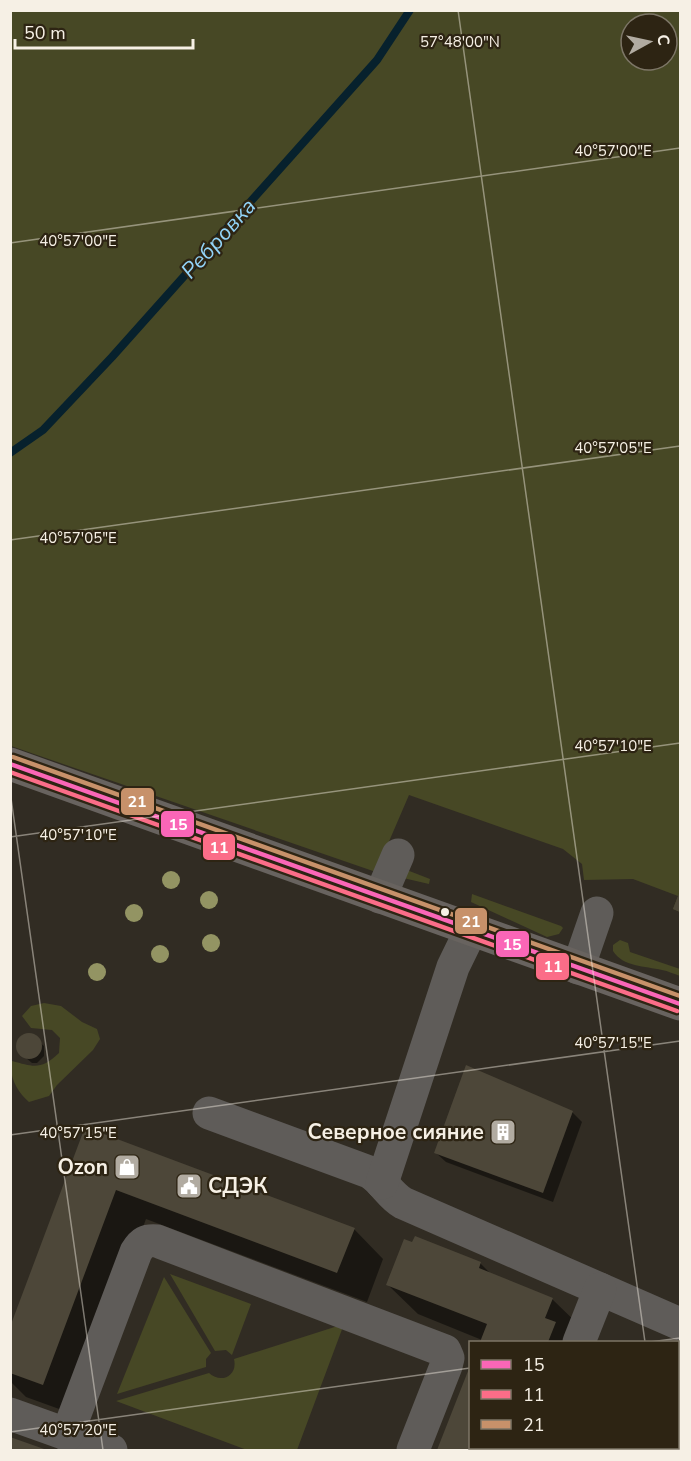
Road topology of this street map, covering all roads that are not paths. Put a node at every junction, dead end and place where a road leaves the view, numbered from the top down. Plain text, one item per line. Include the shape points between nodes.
1 (10, 764) edge
2 (398, 855) dead end
3 (380, 897) junction
4 (597, 913) dead end
5 (471, 930) junction
6 (578, 968) junction
7 (681, 1004) edge
8 (208, 1113) dead end
9 (382, 1183) junction
10 (600, 1289) junction
11 (681, 1324) edge
12 (579, 1341) edge
13 (10, 1414) edge
14 (70, 1441) edge
15 (111, 1450) edge
16 (413, 1450) edge

1 - 3 main road
2 - 3 lane
3 - 5 main road
4 - 6 lane
5 - 6 main road
5 - 9 lane via 453,967
6 - 7 main road
8 - 9 lane via 369,1172
9 - 10 lane via 403,1203
10 - 11 lane
10 - 12 lane
13 - 14 lane
14 - 15 lane
14 - 16 lane via 136,1252 148,1240 445,1351 446,1366

